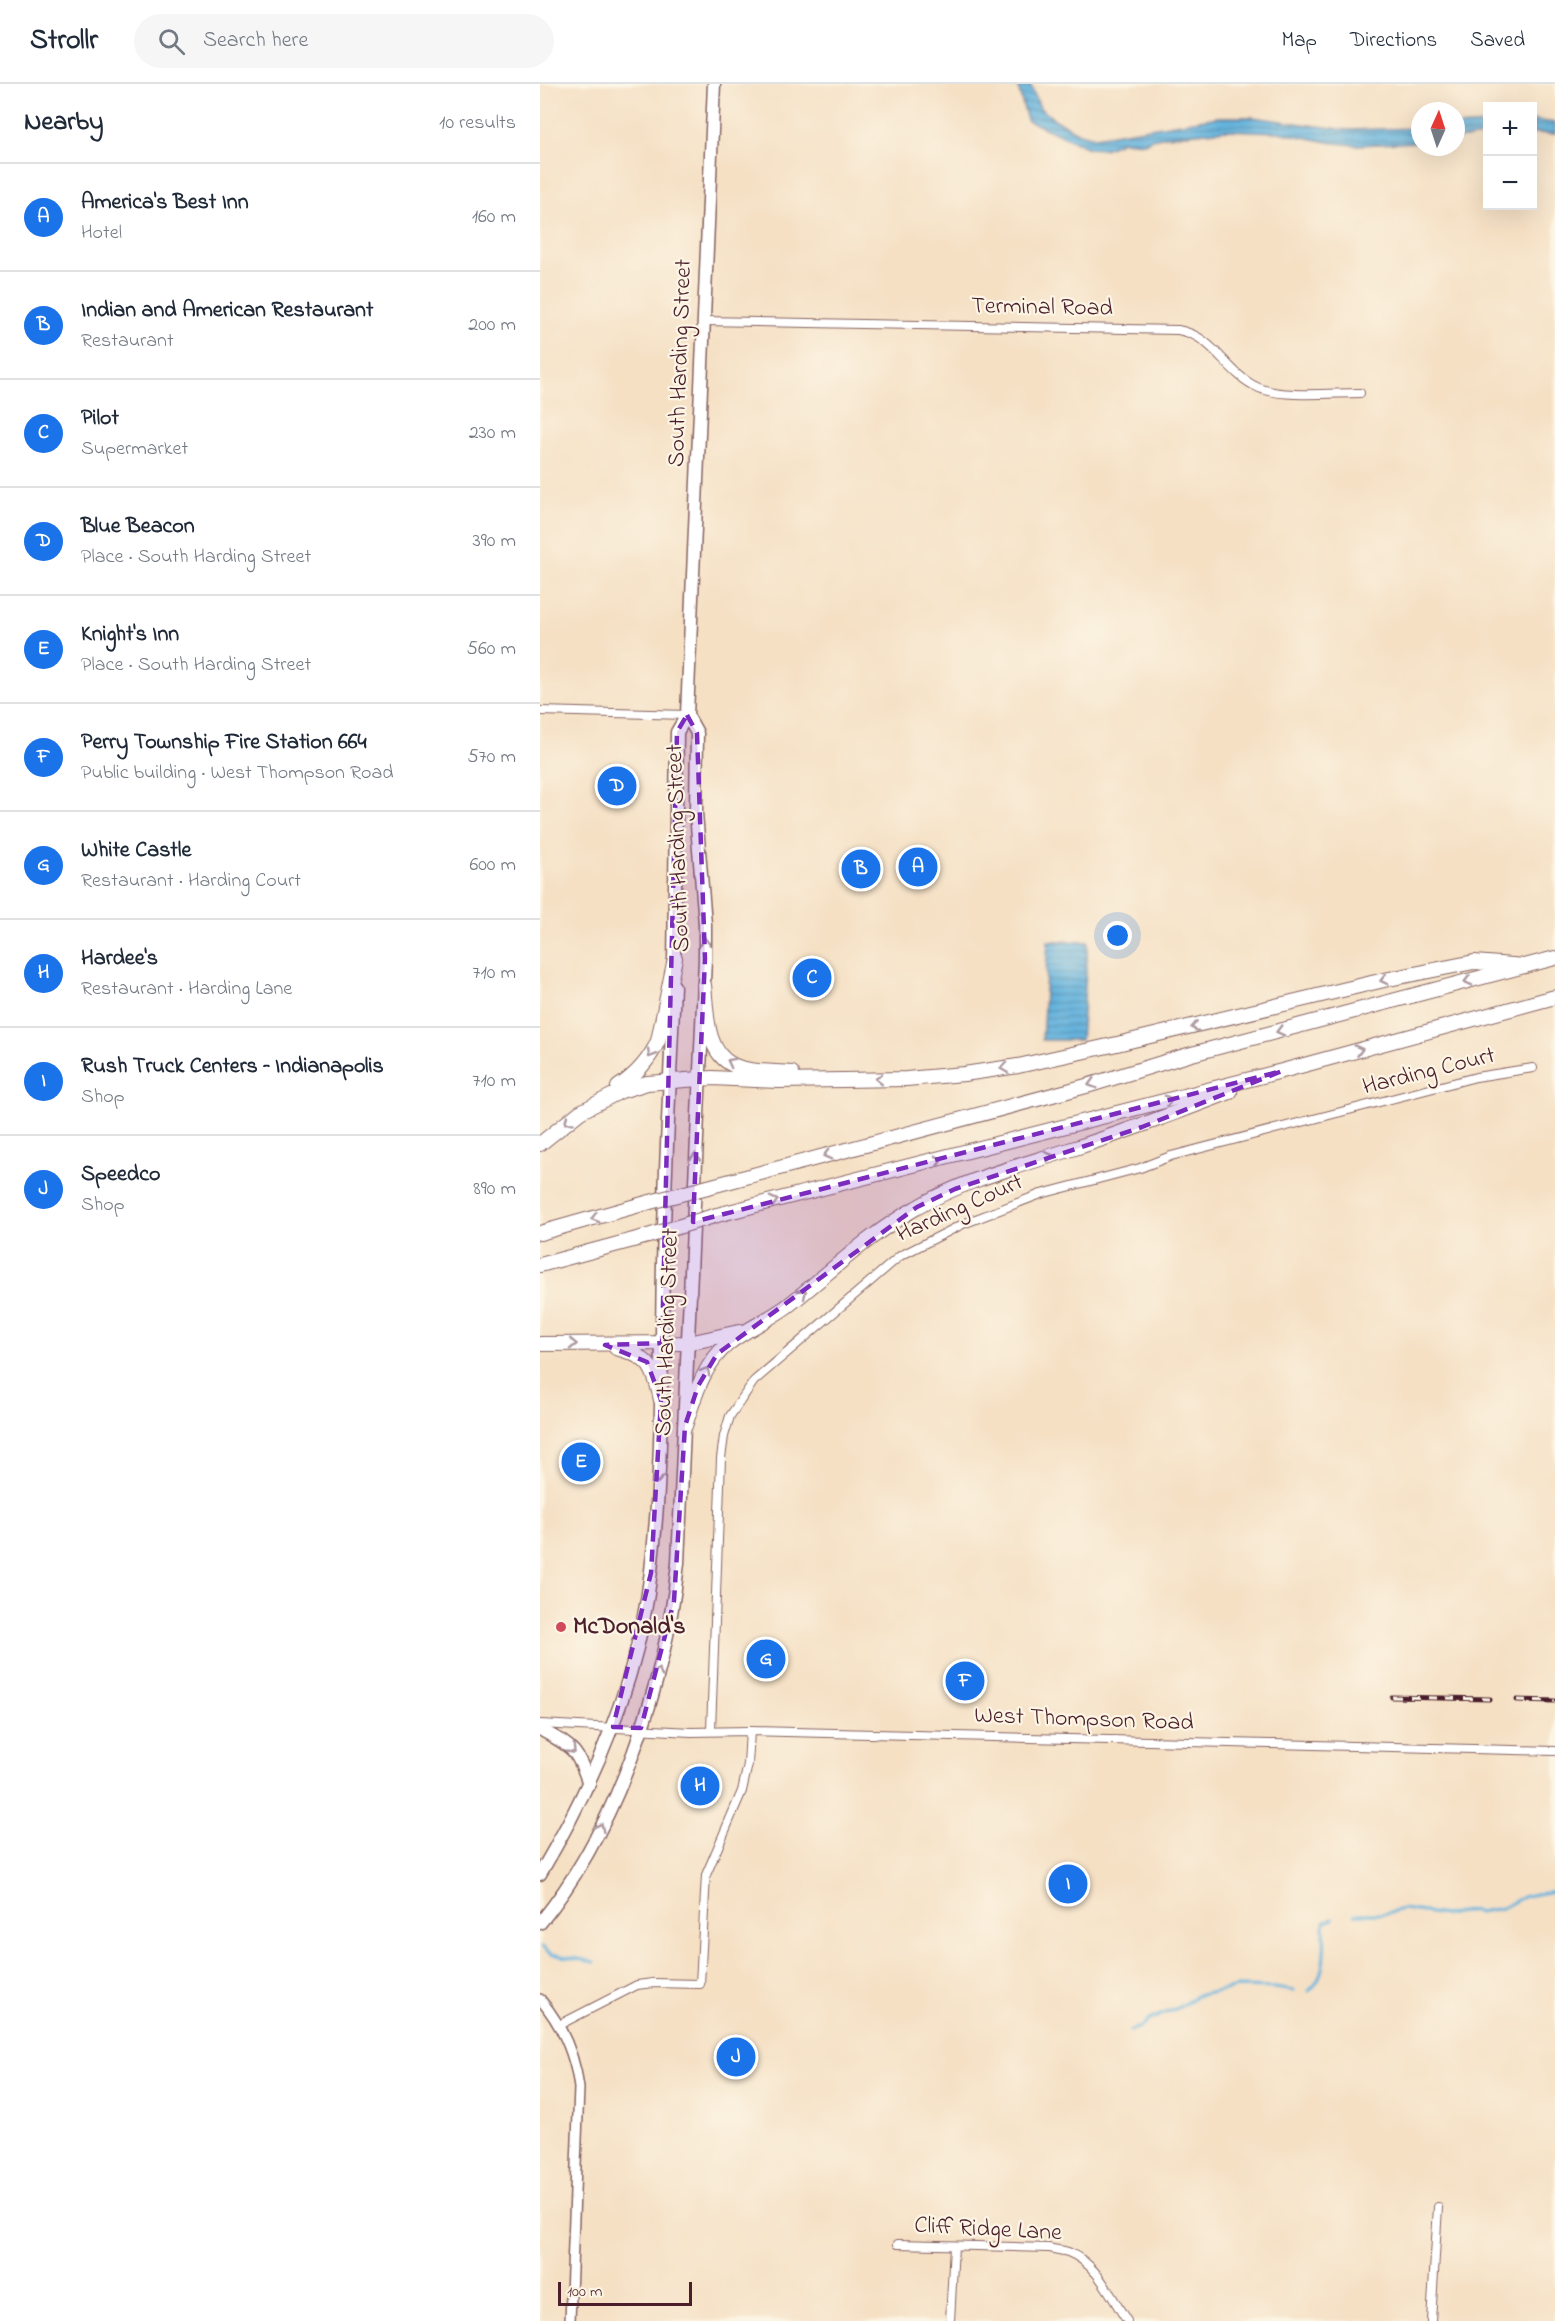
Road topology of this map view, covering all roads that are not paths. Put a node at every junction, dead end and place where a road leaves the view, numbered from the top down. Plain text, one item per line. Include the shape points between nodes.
1 (714, 84) edge
2 (703, 321) junction
3 (1360, 393) dead end
4 (540, 711) edge
5 (687, 716) junction
6 (675, 958) junction
7 (1555, 958) edge
8 (1525, 966) junction
9 (704, 986) junction
10 (1555, 997) edge
11 (1533, 1068) dead end
12 (1282, 1071) junction
13 (851, 1078) junction
14 (698, 1079) junction
15 (670, 1081) junction
16 (600, 1101) junction
17 (540, 1144) edge
18 (540, 1233) edge
19 (540, 1265) edge
20 (755, 1327) junction
21 (689, 1342) junction
22 (662, 1343) junction
23 (540, 1344) edge
24 (605, 1345) junction
25 (661, 1400) junction
26 (685, 1426) junction
27 (540, 1724) edge
28 (613, 1727) junction
29 (641, 1728) junction
30 (540, 1729) edge
31 (711, 1730) junction
32 (750, 1731) junction
33 (1555, 1751) edge
34 (589, 1784) junction
35 (540, 1874) edge
36 (540, 1923) edge
37 (540, 1999) edge
38 (559, 2025) junction
39 (1438, 2207) dead end
40 (898, 2244) dead end
41 (954, 2246) junction
42 (570, 2321) edge
43 (951, 2321) edge
44 (1127, 2321) edge
45 (1431, 2321) edge

1 - 2 main road, South Harding Street
2 - 3 street, Terminal Road via 1178,330 1204,340 1243,378 1262,389 1279,393
2 - 5 main road, South Harding Street
4 - 5 street
5 - 6 main road, South Harding Street via 677,732
9 -> 5 main road, South Harding Street via 696,733
6 - 15 main road, South Harding Street
6 -> 16 highway via 661,1031 653,1052 636,1074
7 - 8 highway
8 -> 13 highway via 1463,964 1018,1066 906,1079
8 -> 18 highway, bridge
13 -> 9 highway via 733,1065 713,1043
9 - 14 main road, South Harding Street
12 -> 10 highway
11 - 31 street, Harding Court via 1476,1077 1041,1194 963,1224 900,1256 754,1381 730,1416 721,1458
19 -> 12 highway, bridge via 717,1215
20 -> 12 highway via 864,1243 916,1207 955,1188 1142,1127
13 - 14 highway
14 - 15 highway
21 -> 14 main road, South Harding Street
15 - 16 highway via 634,1087
15 - 22 main road, South Harding Street
16 -> 17 highway
20 - 21 highway
26 -> 20 highway via 707,1367 729,1343
21 - 22 highway
21 - 26 main road, South Harding Street
22 - 24 highway
22 - 25 main road, South Harding Street
23 -> 24 highway
24 - 25 highway via 647,1362
25 -> 28 main road, South Harding Street via 651,1573
29 -> 26 main road, South Harding Street via 665,1648 674,1601
27 - 28 street, West Thompson Road
28 - 29 street, West Thompson Road
28 - 34 main road, South Harding Street
29 - 31 street, West Thompson Road
36 -> 29 main road, South Harding Street via 572,1879 595,1837
30 -> 34 main road via 575,1750
31 - 32 street, West Thompson Road
32 - 33 street, West Thompson Road
32 - 38 street via 745,1784 706,1875 700,1984 637,1985
34 - 35 main road, South Harding Street
37 - 38 street
38 - 42 street via 575,2063 580,2096
39 - 45 street
40 - 41 street, Cliff Ridge Lane
41 - 43 street
41 - 44 street, Cliff Ridge Lane via 1060,2250 1074,2254 1086,2262

